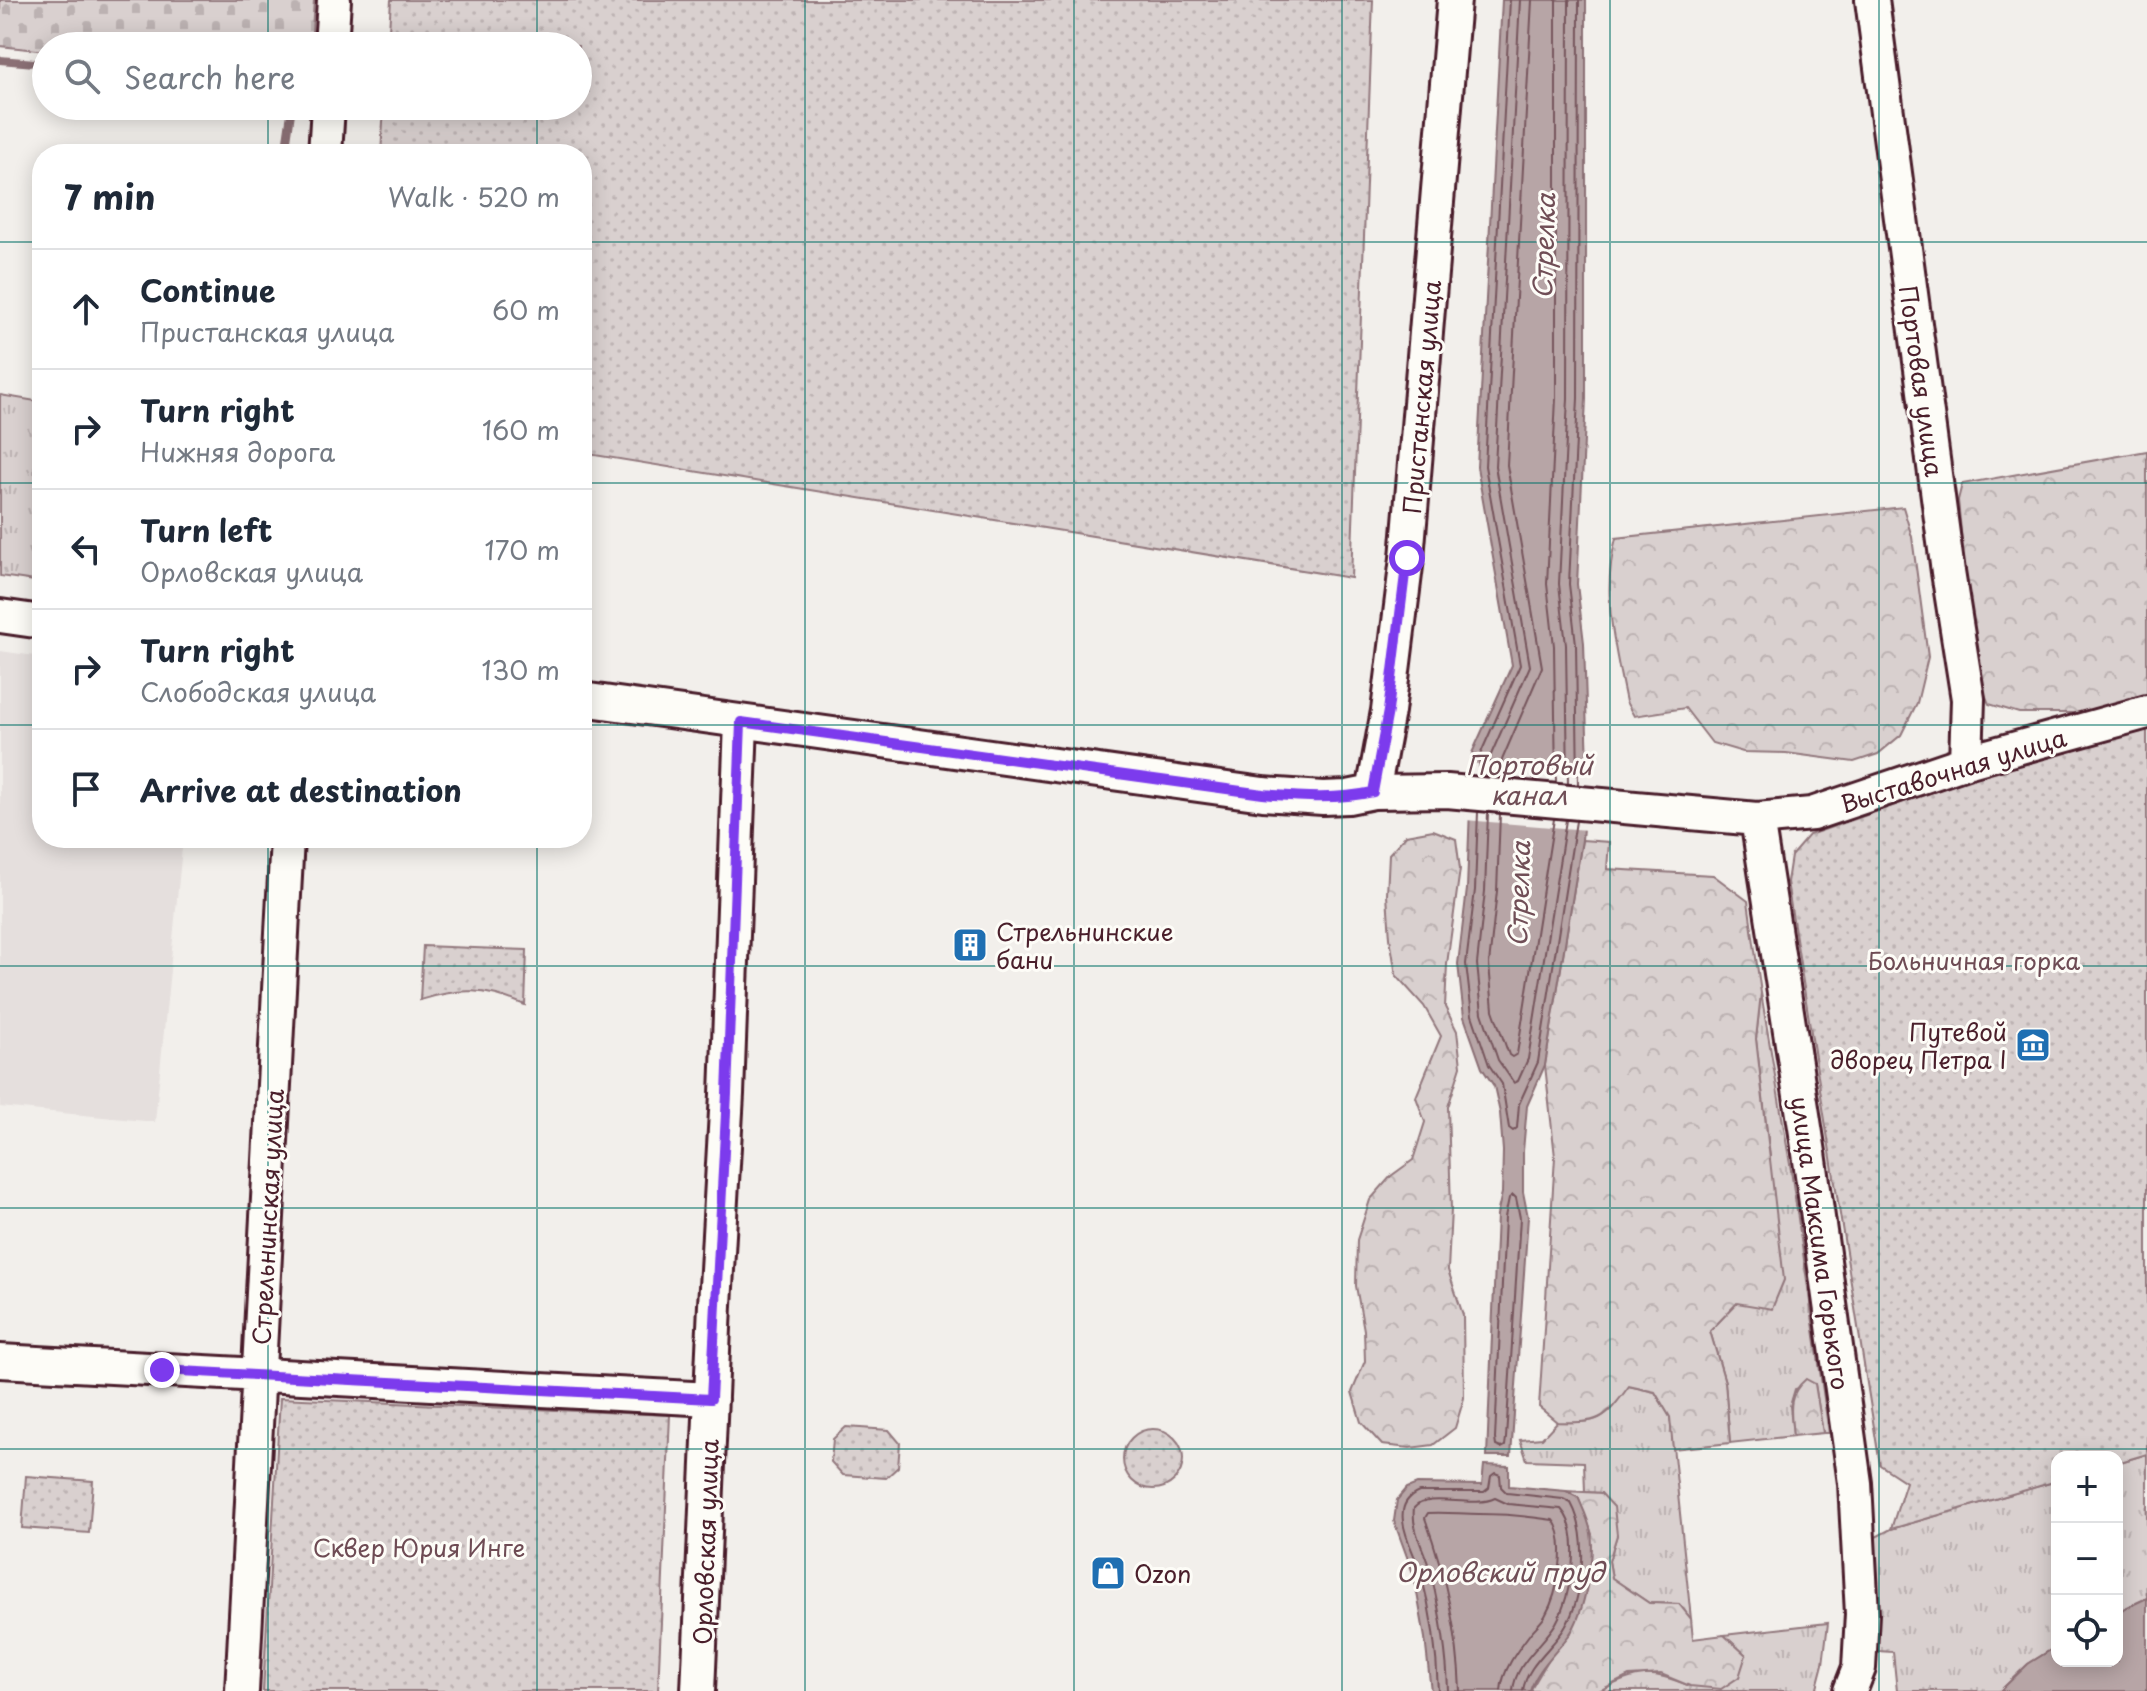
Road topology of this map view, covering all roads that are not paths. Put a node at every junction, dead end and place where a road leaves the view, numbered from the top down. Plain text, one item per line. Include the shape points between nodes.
1 (334, 0) edge
2 (1454, 0) edge
3 (1872, 0) edge
4 (332, 32) edge
5 (327, 120) edge
6 (326, 144) edge
7 (0, 616) edge
8 (32, 621) edge
9 (592, 700) edge
10 (2147, 712) edge
11 (741, 722) junction
12 (1966, 762) junction
13 (1373, 792) junction
14 (1757, 819) junction
15 (286, 848) edge
16 (0, 1361) edge
17 (258, 1375) junction
18 (711, 1399) junction
19 (1859, 1683) edge
20 (242, 1691) edge
21 (698, 1691) edge

1 - 4 street
2 - 13 street, Пристанская улица via 1407,558
3 - 12 street, Портовая улица via 1968,699
5 - 6 street
7 - 8 street
9 - 11 street, Выставочная улица
10 - 12 street, Выставочная улица
11 - 13 street, Выставочная улица via 1263,794 1323,798
11 - 18 street, Орловская улица
12 - 14 street, Выставочная улица via 1812,814
13 - 14 street, Выставочная улица via 1447,791
14 - 19 street, улица Максима Горького via 1855,1483 1862,1614
15 - 17 street, Стрельнинская улица
16 - 17 street
17 - 18 street
17 - 20 street, Стрельнинская улица
18 - 21 street, Орловская улица

